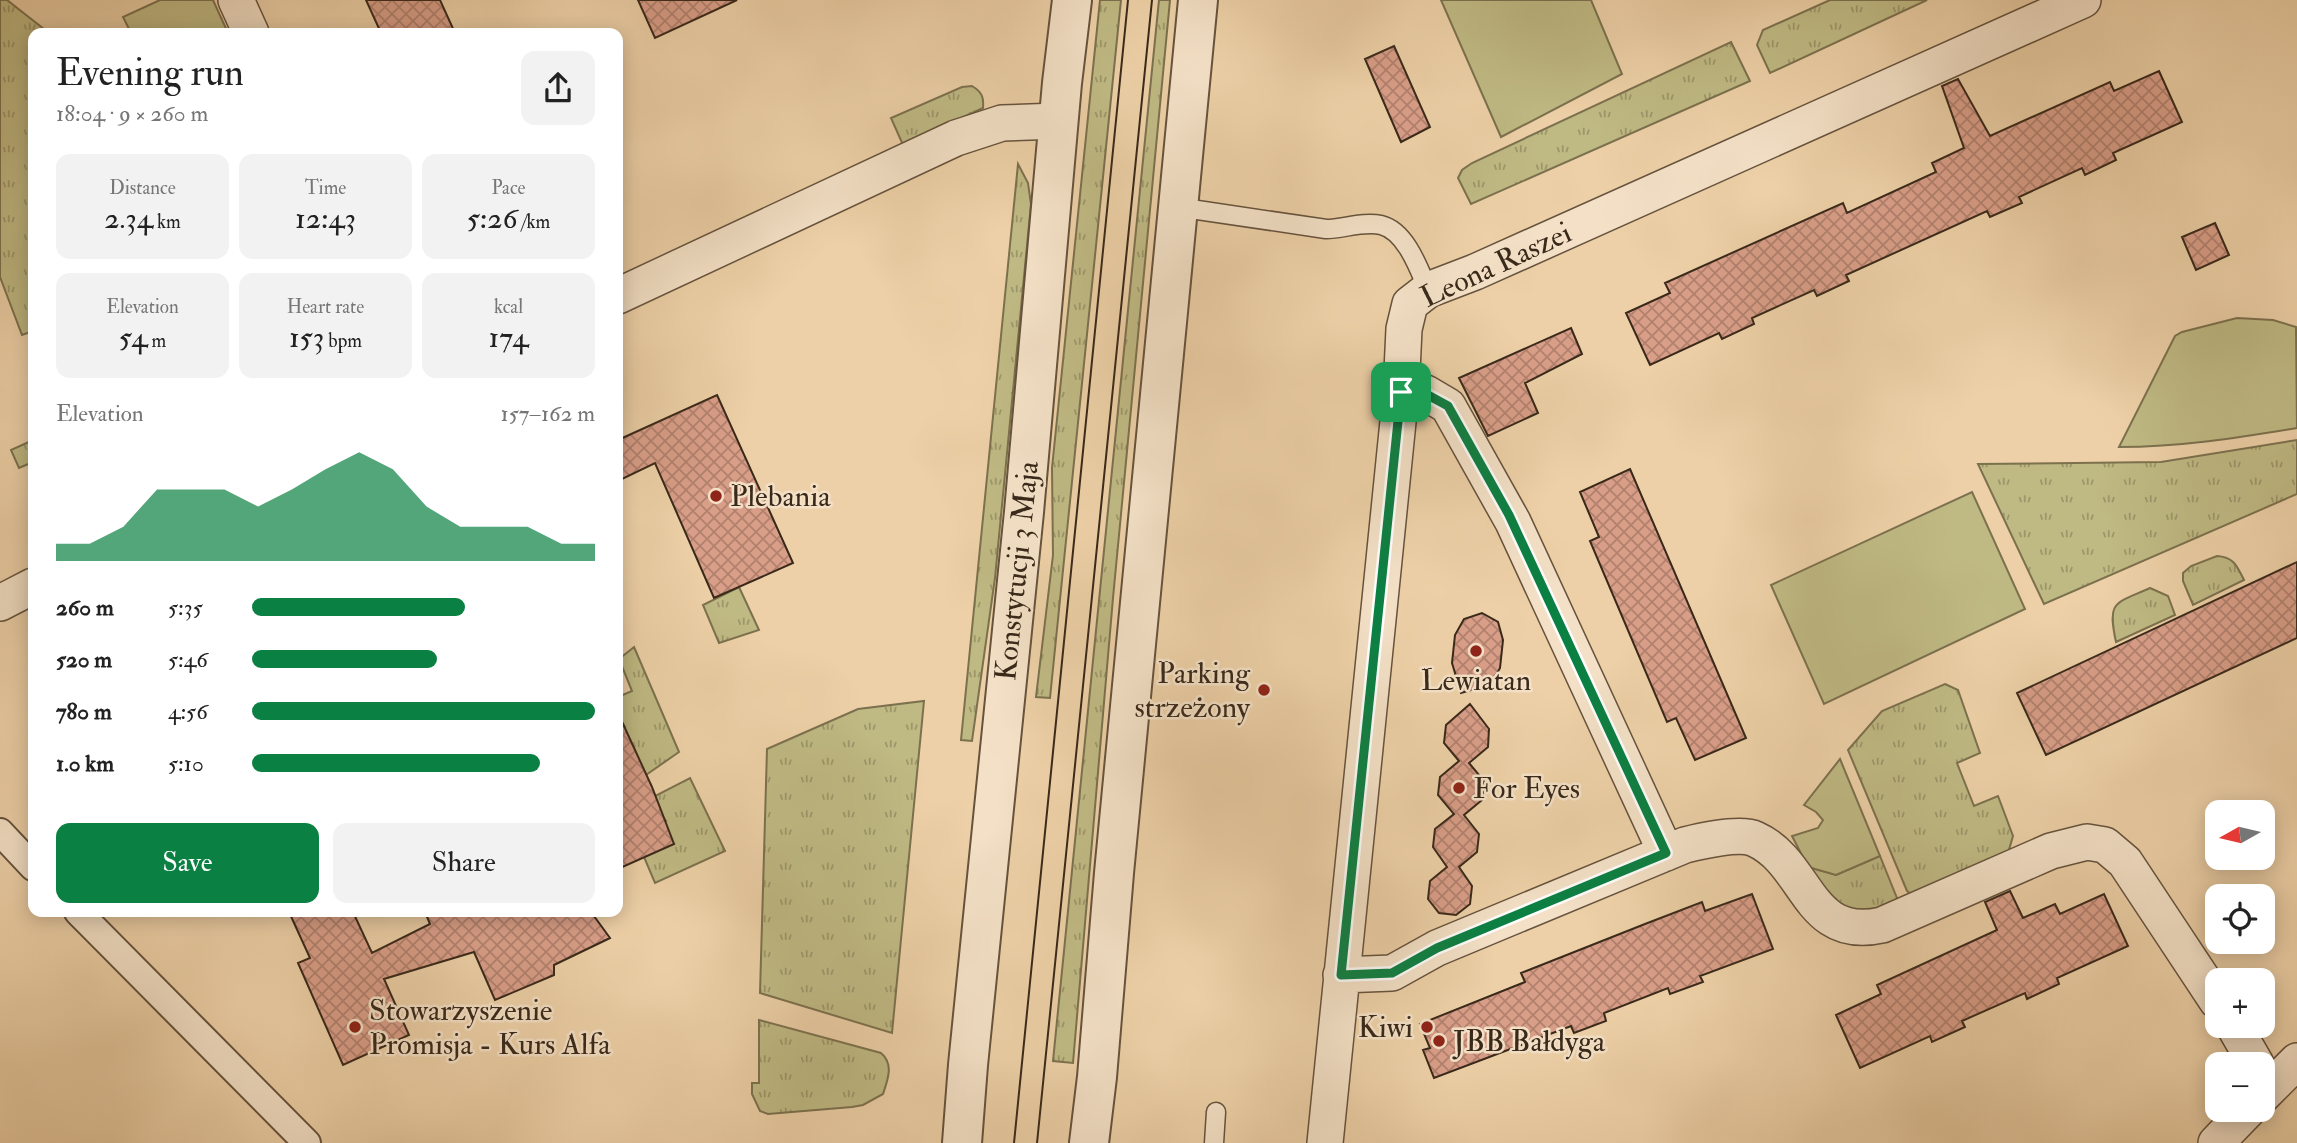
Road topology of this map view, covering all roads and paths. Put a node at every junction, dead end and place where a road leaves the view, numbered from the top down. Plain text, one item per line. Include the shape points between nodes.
1 (236, 0) edge
2 (1072, 0) edge
3 (1198, 0) edge
4 (2084, 0) edge
5 (249, 28) edge
6 (1058, 121) junction
7 (1177, 207) junction
8 (1428, 290) junction
9 (623, 294) edge
10 (1401, 392) junction
11 (28, 589) edge
12 (0, 603) edge
13 (0, 832) edge
14 (1666, 853) junction
15 (28, 862) edge
16 (83, 917) edge
17 (1341, 975) junction
18 (2205, 983) edge
19 (1216, 1112) dead end
20 (2235, 1122) edge
21 (307, 1143) edge
22 (962, 1143) edge
23 (1088, 1143) edge
24 (1214, 1143) edge
25 (1325, 1143) edge
26 (2216, 1143) edge

1 - 5 street
2 - 6 street, Konstytucji 3 Maja
3 - 7 street
4 - 8 street, Leona Raszei
6 - 9 street via 1002,123 956,138
6 - 22 street, Konstytucji 3 Maja
7 - 8 lane via 1325,229 1382,225 1398,235
7 - 23 street
8 - 10 street, Leona Raszei via 1410,304
10 - 14 street via 1426,394 1448,406 1513,522
10 - 17 street, Leona Raszei
11 - 12 street
13 - 15 street
14 - 17 street via 1437,948 1392,973
14 - 18 street via 1713,838 1754,838 1777,855 1819,910 1857,929 1882,925 2051,851 2087,842 2105,845 2124,862
16 - 21 street
17 - 25 street, Leona Raszei
19 - 24 lane
20 - 26 street

